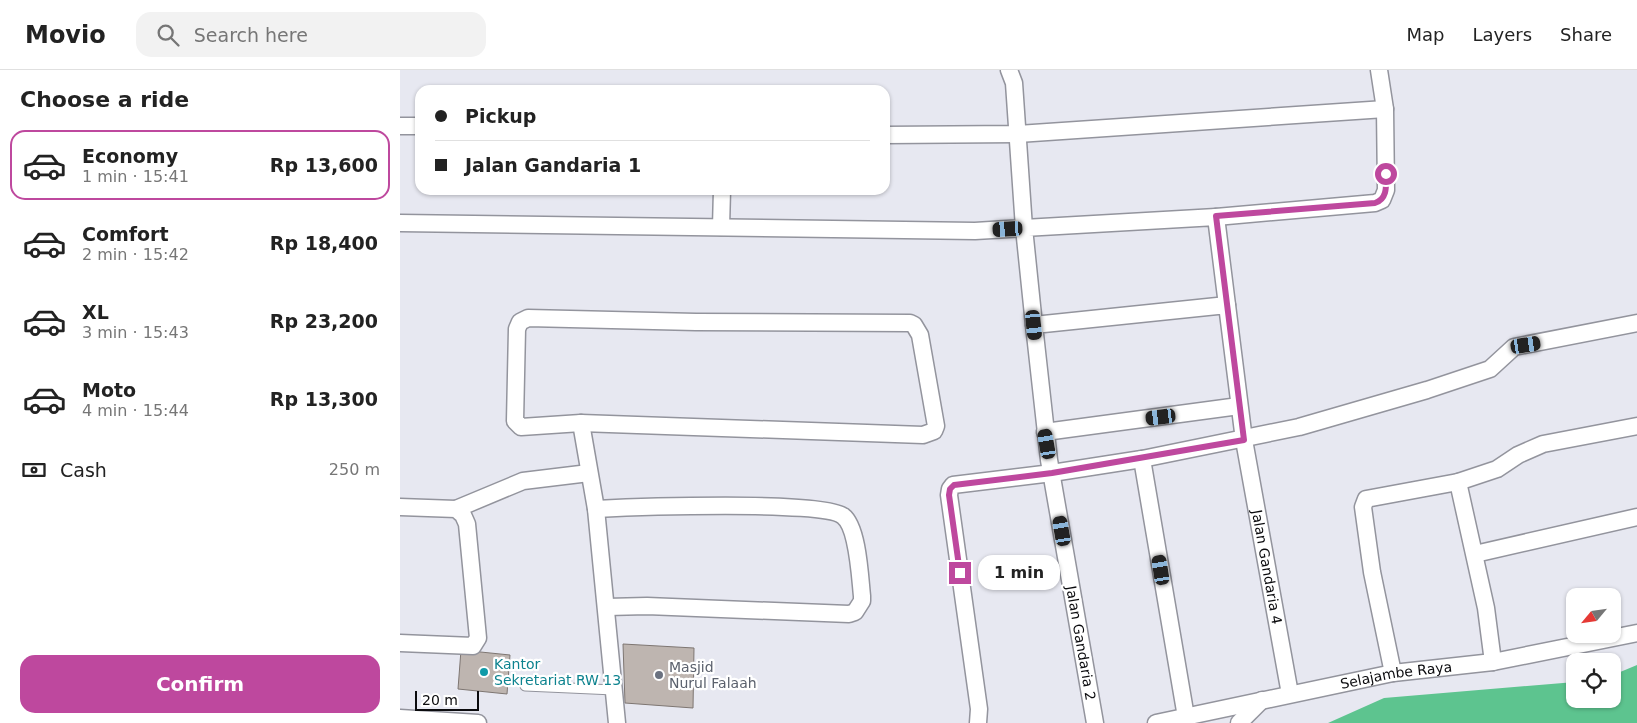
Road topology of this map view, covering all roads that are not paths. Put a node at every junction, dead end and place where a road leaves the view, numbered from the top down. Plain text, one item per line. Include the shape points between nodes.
1 (1010, 70) edge
2 (1379, 70) edge
3 (1385, 109) junction
4 (400, 126) edge
5 (415, 126) edge
6 (1018, 134) junction
7 (890, 135) edge
8 (722, 195) edge
9 (1216, 216) junction
10 (400, 223) edge
11 (721, 227) junction
12 (1024, 228) junction
13 (1227, 305) junction
14 (1637, 323) edge
15 (1034, 325) junction
16 (1239, 406) junction
17 (581, 424) junction
18 (1637, 426) edge
19 (1244, 440) junction
20 (1048, 452) junction
21 (1142, 459) junction
22 (589, 474) junction
23 (1458, 482) junction
24 (400, 507) edge
25 (456, 509) junction
26 (596, 509) junction
27 (1637, 516) edge
28 (1475, 554) junction
29 (607, 608) junction
30 (1637, 632) edge
31 (400, 643) edge
32 (1494, 662) junction
33 (1393, 673) junction
34 (525, 686) dead end
35 (614, 690) junction
36 (1290, 694) junction
37 (1262, 700) junction
38 (1186, 717) junction
39 (400, 718) edge
40 (478, 723) edge
41 (617, 723) edge
42 (978, 723) edge
43 (1095, 723) edge
44 (1156, 723) edge
45 (1239, 723) edge

1 - 6 street, Jalan Gandaria 2
2 - 3 street
3 - 6 street
3 - 9 street via 1386,190 1379,202
4 - 5 street
6 - 7 street
6 - 12 street, Jalan Gandaria 2
8 - 11 street
9 - 12 street
9 - 13 street, Jalan Gandaria 4
10 - 11 street
11 - 12 street via 975,231
12 - 15 street, Jalan Gandaria 2
13 - 15 street
13 - 16 street, Jalan Gandaria 4
14 - 19 street via 1514,347 1490,369 1454,382
15 - 20 street, Jalan Gandaria 2
16 - 19 street, Jalan Gandaria 4
16 - 20 street
17 - 17 street via 923,435 934,431 936,426 920,336 910,322 524,319 518,325 516,423 523,427
17 - 22 street
18 - 23 street via 1543,444 1497,469
19 - 21 street
19 - 36 street, Jalan Gandaria 4
20 - 21 street
20 - 42 street via 955,484 949,492
20 - 43 street, Jalan Gandaria 2
21 - 38 street
22 - 25 street via 524,481
22 - 26 street
23 - 28 street
23 - 33 street via 1369,497 1363,504 1372,572
24 - 25 street
25 - 31 street via 467,524 478,641 472,646
26 - 29 street
26 - 29 street via 730,506 837,513 844,516 852,527 862,596 855,612 848,614 647,606
27 - 28 street
28 - 32 street
29 - 35 street
30 - 32 street, Selajambe Raya
32 - 33 street, Selajambe Raya
33 - 36 street, Selajambe Raya
34 - 35 lane
35 - 41 street
36 - 37 street, Selajambe Raya
37 - 38 street, Selajambe Raya
37 - 45 street
38 - 44 street, Selajambe Raya
39 - 40 street

